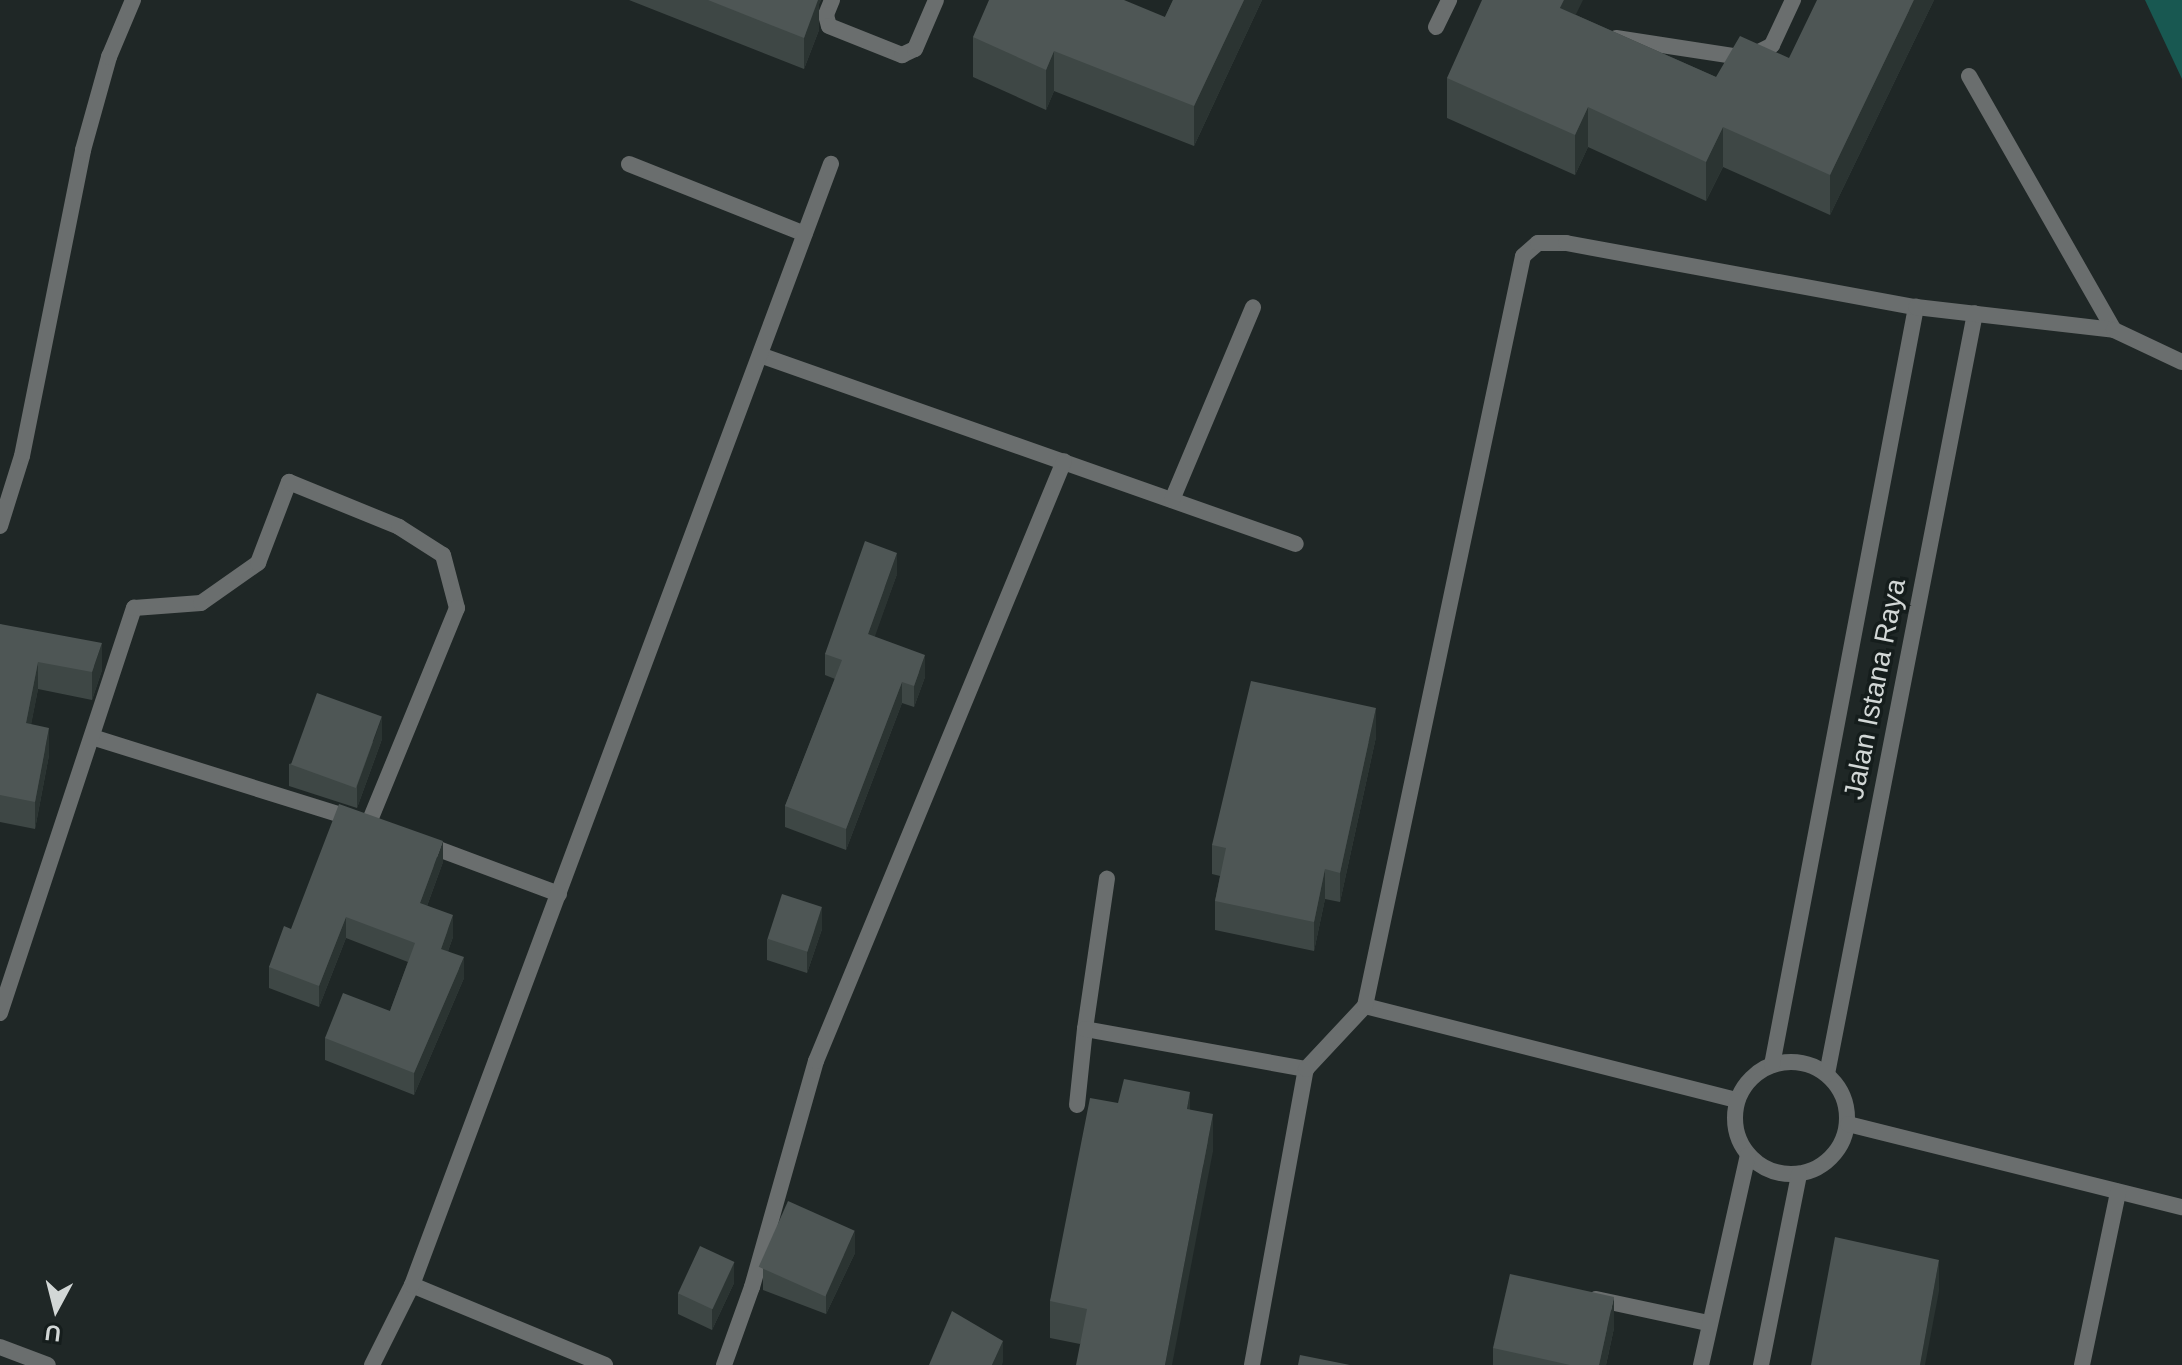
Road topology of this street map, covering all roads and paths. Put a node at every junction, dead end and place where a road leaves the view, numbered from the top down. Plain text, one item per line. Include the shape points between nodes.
1 (133, 0) edge
2 (832, 0) edge
3 (936, 0) edge
4 (1449, 0) edge
5 (1793, 0) edge
6 (1436, 27) dead end
7 (1609, 37) edge
8 (1969, 76) dead end
9 (629, 164) dead end
10 (831, 164) dead end
11 (805, 234) junction
12 (1253, 307) dead end
13 (1916, 307) junction
14 (1975, 313) junction
15 (2114, 330) junction
16 (760, 355) junction
17 (2182, 362) edge
18 (1064, 461) junction
19 (1172, 500) junction
20 (0, 526) edge
21 (1296, 544) dead end
22 (92, 737) junction
23 (412, 840) edge
24 (1107, 879) dead end
25 (559, 894) junction
26 (1365, 1006) junction
27 (0, 1013) edge
28 (1085, 1029) junction
29 (1772, 1065) junction
30 (1306, 1069) junction
31 (1827, 1074) junction
32 (1737, 1100) junction
33 (1077, 1105) dead end
34 (1848, 1124) junction
35 (1748, 1155) junction
36 (1799, 1174) junction
37 (2118, 1192) junction
38 (2182, 1206) edge
39 (412, 1285) junction
40 (1584, 1297) edge
41 (1708, 1323) junction
42 (0, 1347) edge
43 (48, 1365) edge
44 (372, 1365) edge
45 (605, 1365) edge
46 (724, 1365) edge
47 (1252, 1365) edge
48 (1701, 1365) edge
49 (1761, 1365) edge
50 (2082, 1365) edge

1 - 20 street via 109,57 83,150 22,456
2 - 3 street via 826,15 829,26 902,55 915,49
4 - 6 street
5 - 7 street via 1772,45 1747,58
8 - 15 street
9 - 11 street
10 - 11 street
11 - 16 street
12 - 19 street
13 - 14 street
13 - 26 street via 1566,243 1538,243 1523,256
13 - 29 street, Jalan Istana Raya
14 - 15 street
14 - 31 street, Jalan Istana Raya
15 - 17 street
16 - 18 street
16 - 25 street
18 - 19 street
18 - 46 street via 816,1061 752,1287
19 - 21 street
22 - 22 street via 134,608 201,603 258,563 289,482 399,527 443,555 457,608 376,826
22 - 27 street
23 - 25 street
24 - 28 street
25 - 39 street
26 - 30 street
26 - 32 street
28 - 30 street
28 - 33 street
29 - 31 street via 1810,1065
29 - 32 street via 1745,1085
30 - 47 street
31 - 34 street via 1846,1105
32 - 35 street via 1736,1129
34 - 36 street via 1832,1157
34 - 37 street
35 - 36 street via 1780,1174
35 - 41 street
36 - 49 street
37 - 38 street
37 - 50 street
39 - 44 street
39 - 45 street
40 - 41 street
41 - 48 street
42 - 43 street

